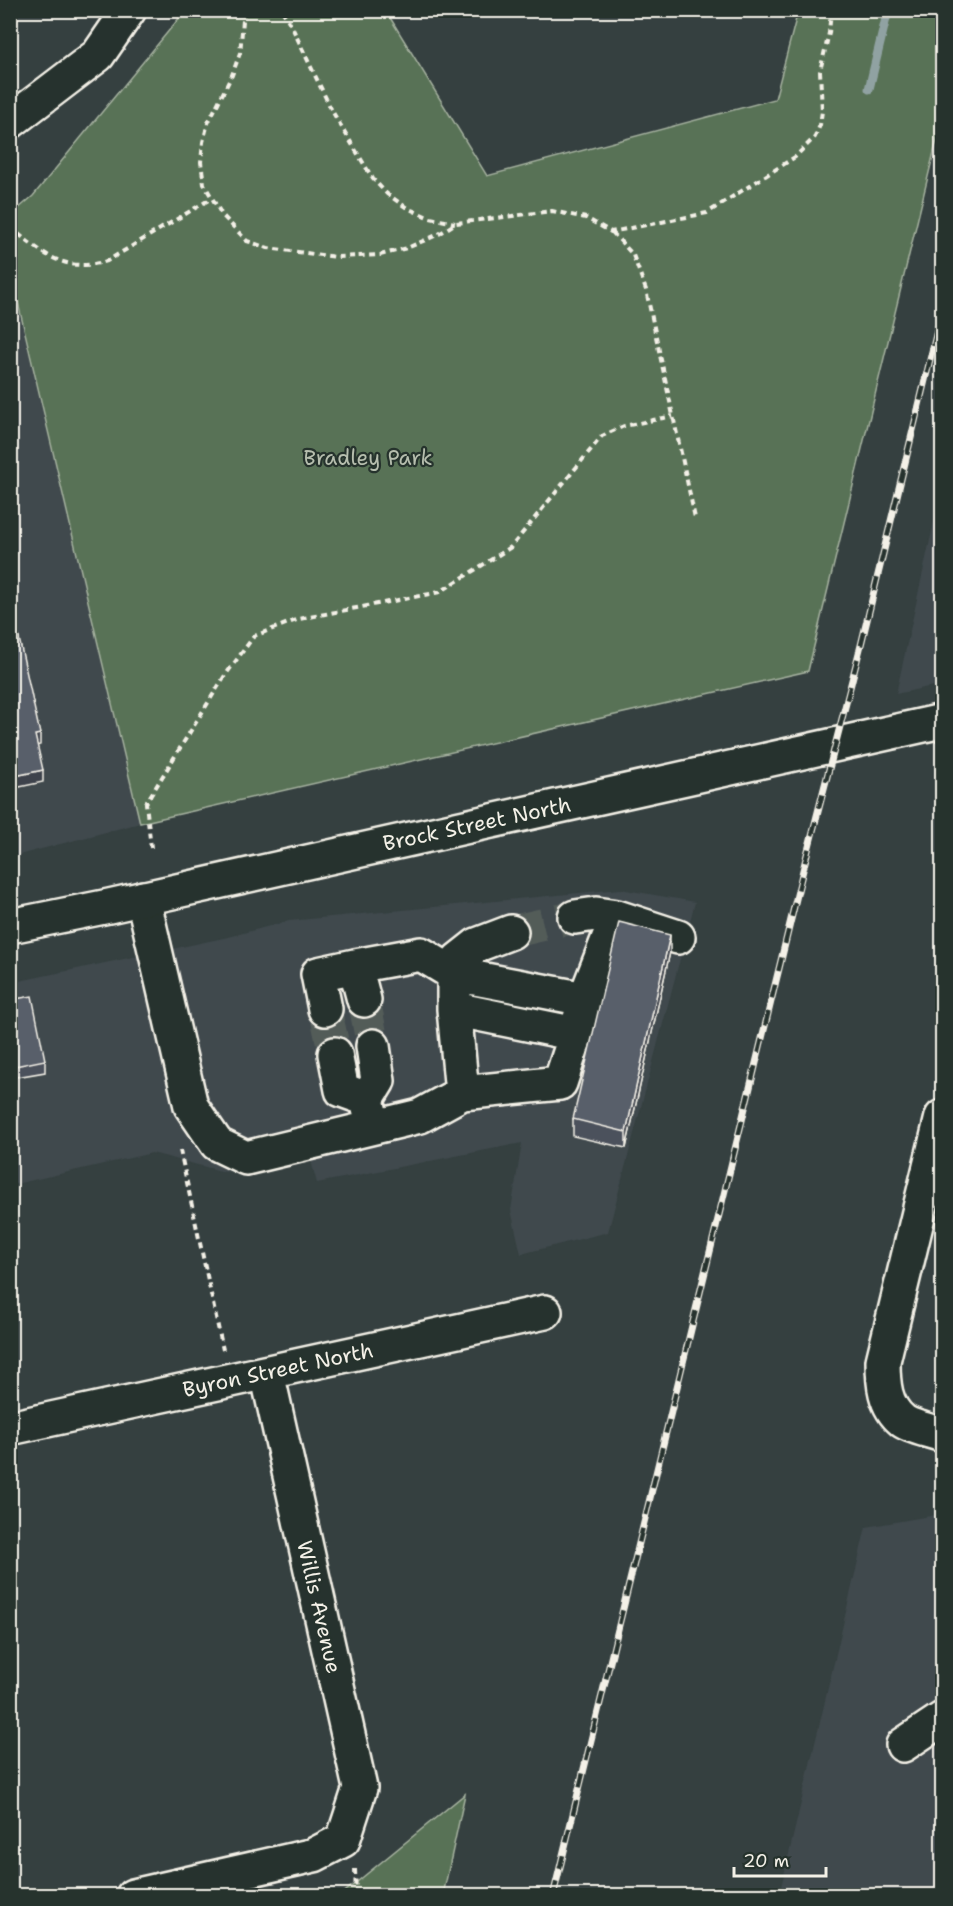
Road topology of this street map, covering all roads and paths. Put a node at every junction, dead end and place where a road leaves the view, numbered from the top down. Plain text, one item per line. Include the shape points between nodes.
1 (129, 10) edge
2 (244, 10) edge
3 (282, 10) edge
4 (831, 10) edge
5 (10, 122) edge
6 (212, 198) junction
7 (456, 223) junction
8 (10, 227) edge
9 (612, 232) junction
10 (673, 416) junction
11 (695, 518) dead end
12 (942, 721) edge
13 (151, 848) dead end
14 (143, 898) junction
15 (575, 917) tunnel mouth
16 (617, 917) junction
17 (10, 926) edge
18 (510, 932) tunnel mouth
19 (678, 937) dead end
20 (454, 974) junction
21 (585, 999) junction
22 (345, 1005) tunnel mouth
23 (454, 1009) junction
24 (576, 1034) junction
25 (355, 1050) tunnel mouth
26 (462, 1093) junction
27 (370, 1113) junction
28 (942, 1117) edge
29 (179, 1144) dead end
30 (938, 1156) edge
31 (546, 1312) dead end
32 (225, 1360) dead end
33 (267, 1373) junction
34 (10, 1428) edge
35 (942, 1435) edge
36 (942, 1719) edge
37 (903, 1745) dead end
38 (349, 1851) junction
39 (133, 1896) edge
40 (356, 1896) edge

1 - 5 street via 98,56
2 - 6 path via 240,53 203,142 204,184
3 - 7 path via 332,111 373,179 406,208
4 - 9 path via 820,71 822,111 815,137 795,157 707,213
6 - 7 path via 247,242 336,257 380,255 407,248
6 - 8 path via 107,261 93,265 56,260
7 - 9 path via 552,211 586,218
9 - 10 path via 633,255 646,290
10 - 11 path
10 - 13 path via 624,426 602,435 511,548 440,592 299,619 254,636 146,803
12 - 14 street, Brock Street North
14 - 17 street, Brock Street North
14 - 27 street via 191,1106 217,1144 246,1158
15 - 16 street
16 - 19 street
16 - 21 street
18 - 20 street via 477,945 458,960
20 - 21 street
20 - 22 street via 421,954 347,968
20 - 23 street
21 - 24 street
23 - 24 street
23 - 26 street
24 - 26 street via 560,1083
25 - 27 street
26 - 27 street via 420,1116
28 - 30 street
29 - 32 path
30 - 35 street via 883,1361 883,1383 889,1404 903,1421
31 - 33 street, Byron Street North
33 - 34 street, Byron Street North
33 - 38 street, Willis Avenue via 360,1788
36 - 37 street
38 - 39 street via 314,1855
38 - 40 path

